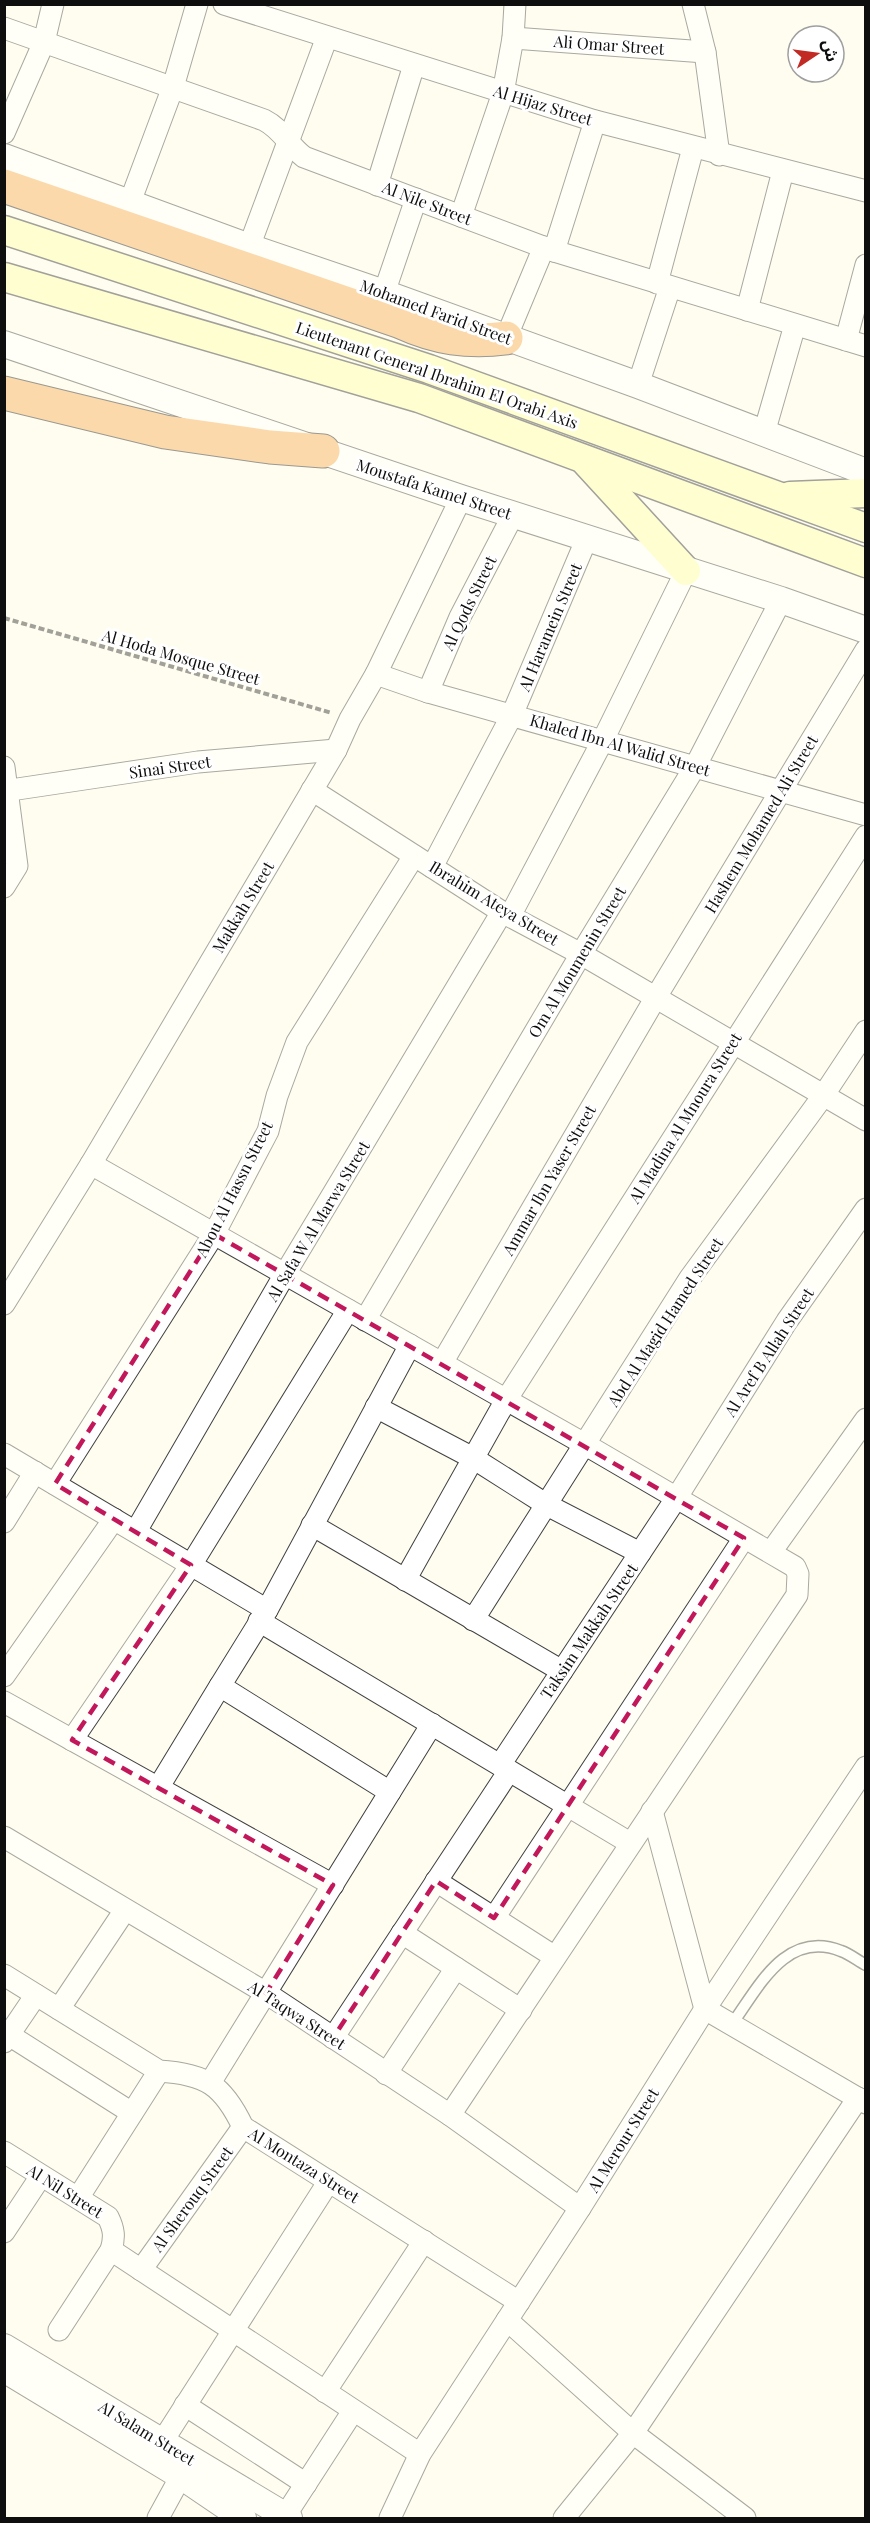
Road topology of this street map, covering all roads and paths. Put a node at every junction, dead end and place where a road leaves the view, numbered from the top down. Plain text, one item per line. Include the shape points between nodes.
1 (53, 4) edge
2 (197, 4) edge
3 (224, 4) edge
4 (516, 4) edge
5 (693, 4) edge
6 (4, 28) edge
7 (327, 37) junction
8 (513, 38) junction
9 (44, 42) junction
10 (705, 52) junction
11 (414, 65) junction
12 (173, 87) junction
13 (503, 93) junction
14 (595, 121) junction
15 (4, 133) edge
16 (289, 142) junction
17 (693, 148) junction
18 (718, 154) junction
19 (4, 157) edge
20 (783, 171) junction
21 (377, 185) junction
22 (4, 186) edge
23 (866, 191) edge
24 (416, 200) junction
25 (130, 202) junction
26 (461, 216) junction
27 (4, 230) edge
28 (249, 247) junction
29 (549, 249) junction
30 (866, 266) edge
31 (4, 277) edge
32 (663, 284) junction
33 (384, 293) junction
34 (747, 310) junction
35 (795, 325) junction
36 (506, 338) junction
37 (856, 343) edge
38 (4, 344) edge
39 (638, 385) junction
40 (4, 393) edge
41 (764, 434) junction
42 (323, 451) junction
43 (582, 458) junction
44 (866, 472) edge
45 (866, 493) edge
46 (777, 497) junction
47 (462, 498) junction
48 (513, 515) junction
49 (866, 528) edge
50 (586, 538) junction
51 (866, 563) edge
52 (686, 571) junction
53 (781, 600) junction
54 (4, 618) edge
55 (866, 630) edge
56 (866, 650) edge
57 (376, 674) junction
58 (428, 692) junction
59 (513, 715) junction
60 (350, 719) junction
61 (603, 740) junction
62 (336, 750) junction
63 (696, 765) junction
64 (4, 767) edge
65 (312, 790) junction
66 (6, 791) edge
67 (782, 792) junction
68 (866, 815) edge
69 (866, 836) edge
70 (414, 856) junction
71 (11, 865) edge
72 (432, 867) junction
73 (4, 887) edge
74 (506, 914) junction
75 (581, 954) junction
76 (656, 998) junction
77 (866, 1031) edge
78 (732, 1044) junction
79 (822, 1096) junction
80 (866, 1120) edge
81 (91, 1164) junction
82 (866, 1209) edge
83 (214, 1234) junction
84 (285, 1274) junction
85 (5, 1302) edge
86 (357, 1315) junction
87 (410, 1345) junction
88 (442, 1363) junction
89 (506, 1400) junction
90 (376, 1407) junction
91 (866, 1419) edge
92 (586, 1445) junction
93 (4, 1454) edge
94 (473, 1458) junction
95 (35, 1472) junction
96 (55, 1484) junction
97 (677, 1497) junction
98 (547, 1505) junction
99 (114, 1519) junction
100 (4, 1522) edge
101 (312, 1525) junction
102 (136, 1531) junction
103 (744, 1538) junction
104 (771, 1552) junction
105 (640, 1553) junction
106 (191, 1565) junction
107 (405, 1580) junction
108 (263, 1616) junction
109 (473, 1620) junction
110 (562, 1671) junction
111 (4, 1676) edge
112 (220, 1686) junction
113 (4, 1702) edge
114 (432, 1725) junction
115 (72, 1740) junction
116 (866, 1767) edge
117 (504, 1768) junction
118 (158, 1788) junction
119 (390, 1792) junction
120 (568, 1806) junction
121 (652, 1811) junction
122 (4, 1837) edge
123 (630, 1843) junction
124 (436, 1881) junction
125 (333, 1886) junction
126 (125, 1910) junction
127 (494, 1918) junction
128 (402, 1933) junction
129 (555, 1957) junction
130 (866, 1965) edge
131 (456, 1968) junction
132 (4, 1975) edge
133 (266, 1993) junction
134 (36, 1995) junction
135 (705, 2008) junction
136 (59, 2009) junction
137 (521, 2010) junction
138 (732, 2024) junction
139 (333, 2038) junction
140 (7, 2039) edge
141 (159, 2071) junction
142 (386, 2074) junction
143 (210, 2083) junction
144 (862, 2101) edge
145 (132, 2113) junction
146 (450, 2115) junction
147 (243, 2127) junction
148 (4, 2152) edge
149 (41, 2176) junction
150 (328, 2181) junction
151 (78, 2199) junction
152 (580, 2208) junction
153 (4, 2232) edge
154 (424, 2241) junction
155 (111, 2250) junction
156 (141, 2270) junction
157 (519, 2302) junction
158 (507, 2320) junction
159 (59, 2330) dead end
160 (233, 2331) junction
161 (4, 2347) edge
162 (4, 2369) edge
163 (325, 2392) junction
164 (185, 2405) junction
165 (353, 2411) junction
166 (633, 2433) junction
167 (162, 2442) junction
168 (420, 2454) junction
169 (181, 2476) junction
170 (306, 2484) junction
171 (287, 2517) edge
172 (158, 2518) edge
173 (243, 2518) edge
174 (390, 2518) edge
175 (564, 2518) edge
176 (745, 2518) edge

1 - 9 street
2 - 12 street
3 - 7 street, Al Hijaz Street
4 - 8 street
5 - 10 street
6 - 9 street, Al Nile Street
7 - 11 street, Al Hijaz Street
7 - 16 street
8 - 10 street, Ali Omar Street
8 - 13 street
9 - 12 street, Al Nile Street
9 - 15 street
10 - 18 street
11 - 13 street, Al Hijaz Street
11 - 21 street
12 - 16 street, Al Nile Street via 264,120
12 - 25 street
13 - 14 street, Al Hijaz Street
13 - 26 street
14 - 17 street, Al Hijaz Street
14 - 29 street
16 - 21 street, Al Nile Street via 303,157
16 - 28 street
17 - 18 street, Al Hijaz Street
17 - 32 street
18 - 20 street, Al Hijaz Street
19 - 25 street, Mohamed Farid Street
20 - 23 street, Al Hijaz Street
20 - 34 street
21 - 24 street, Al Nile Street
22 - 36 highway via 421,331 463,340
24 - 26 street, Al Nile Street
24 - 33 street
25 - 28 street, Mohamed Farid Street
26 - 29 street, Al Nile Street
27 - 46 main road, Lieutenant General Ibrahim El Orabi Axis via 429,369
28 - 33 street, Mohamed Farid Street
29 - 32 street, Al Nile Street
29 - 36 street
30 - 37 street
31 - 43 main road, Lieutenant General Ibrahim El Orabi Axis via 419,398
32 - 34 street, Al Nile Street
32 - 39 street
33 - 36 street, Mohamed Farid Street
34 - 35 street, Al Nile Street
35 - 37 street, Al Nile Street
35 - 41 street
36 - 39 street, Mohamed Farid Street
38 - 42 street, Moustafa Kamel Street
39 - 41 street, Mohamed Farid Street
40 - 42 highway via 165,432
41 - 44 street, Mohamed Farid Street
42 - 47 street, Moustafa Kamel Street
43 - 51 main road, Lieutenant General Ibrahim El Orabi Axis
43 - 52 main road
45 - 46 main road
46 - 49 main road, Lieutenant General Ibrahim El Orabi Axis
47 - 48 street, Moustafa Kamel Street
47 - 57 street, Makkah Street
48 - 50 street, Moustafa Kamel Street
48 - 58 street, Al Qods Street via 460,617
50 - 52 street, Moustafa Kamel Street
50 - 59 street, Al Haramein Street
52 - 53 street, Moustafa Kamel Street
52 - 61 street, Al Safa W Al Marwa Street
53 - 55 street, Moustafa Kamel Street
53 - 63 street, Om Al Moumenin Street
54 - 60 path, Al Hoda Mosque Street
56 - 67 street, Hashem Mohamed Ali Street
57 - 58 street, Khaled Ibn Al Walid Street
57 - 60 street, Makkah Street
58 - 59 street, Khaled Ibn Al Walid Street
59 - 61 street, Khaled Ibn Al Walid Street
59 - 72 street, Al Haramein Street
60 - 62 street, Makkah Street
61 - 63 street, Khaled Ibn Al Walid Street
61 - 74 street, Al Safa W Al Marwa Street
62 - 65 street, Makkah Street
62 - 66 street, Sinai Street via 198,762
63 - 67 street, Khaled Ibn Al Walid Street
63 - 75 street, Om Al Moumenin Street
64 - 66 street
65 - 70 street, Ibrahim Ateya Street
65 - 81 street, Makkah Street
66 - 71 street
67 - 68 street, Khaled Ibn Al Walid Street
67 - 76 street, Hashem Mohamed Ali Street
69 - 78 street, Al Madina Al Mnoura Street
70 - 72 street, Ibrahim Ateya Street
70 - 83 street, Abou Al Hassn Street via 297,1042 268,1131
71 - 73 street via 16,870
72 - 74 street, Ibrahim Ateya Street
74 - 75 street, Ibrahim Ateya Street
74 - 84 street, Al Safa W Al Marwa Street
75 - 76 street, Ibrahim Ateya Street
75 - 86 street, Om Al Moumenin Street
76 - 78 street, Ibrahim Ateya Street
76 - 88 street, Ammar Ibn Yaser Street
77 - 79 street, Abd Al Magid Hamed Street
78 - 79 street, Ibrahim Ateya Street
78 - 89 street, Al Madina Al Mnoura Street
79 - 80 street, Ibrahim Ateya Street
79 - 92 street, Abd Al Magid Hamed Street via 690,1278
81 - 83 street
81 - 85 street, Makkah Street
82 - 97 street, Al Aref B Allah Street via 787,1321
83 - 84 street
83 - 96 street, Abou Al Hassn Street
84 - 86 street
84 - 102 street, Al Safa W Al Marwa Street
86 - 87 street
86 - 106 street, Om Al Moumenin Street
87 - 88 street
87 - 90 street
88 - 89 street
89 - 92 street
89 - 94 street, Al Madina Al Mnoura Street
90 - 94 street
90 - 101 street
91 - 104 street
92 - 97 street
92 - 98 street, Abd Al Magid Hamed Street
93 - 95 street
94 - 98 street
94 - 107 street, Al Madina Al Mnoura Street
95 - 96 street
95 - 100 street
96 - 99 street
97 - 103 street
97 - 105 street, Taksim Makkah Street
98 - 105 street
98 - 109 street, Abd Al Magid Hamed Street
99 - 102 street
99 - 111 street
101 - 107 street
101 - 108 street
102 - 106 street
103 - 104 street
103 - 120 street
104 - 121 street via 795,1567 797,1595
105 - 110 street, Taksim Makkah Street
106 - 108 street
106 - 115 street, Om Al Moumenin Street
107 - 109 street
108 - 112 street
108 - 114 street
109 - 110 street
110 - 117 street, Taksim Makkah Street
112 - 118 street
112 - 119 street
113 - 115 street
114 - 117 street
114 - 119 street
115 - 118 street
116 - 135 street, Al Merour Street
117 - 120 street
117 - 124 street, Taksim Makkah Street
118 - 125 street
119 - 125 street
120 - 123 street
120 - 127 street
121 - 123 street
121 - 135 street
122 - 126 street, Al Taqwa Street
123 - 129 street
124 - 127 street
124 - 128 street, Taksim Makkah Street
125 - 133 street
126 - 133 street, Al Taqwa Street
126 - 136 street
127 - 129 street
128 - 131 street
128 - 139 street, Taksim Makkah Street
129 - 137 street
130 - 138 lane via 841,1951 819,1946 798,1950 778,1961
131 - 137 street
131 - 142 street
132 - 134 street, Al Montaza Street
133 - 139 street, Al Taqwa Street
133 - 143 street
134 - 136 street, Al Montaza Street
134 - 140 street
135 - 138 street
135 - 152 street, Al Merour Street
136 - 141 street, Al Montaza Street
137 - 146 street
138 - 144 street
139 - 142 street, Al Taqwa Street
140 - 145 street
141 - 143 street, Al Montaza Street via 186,2072
141 - 145 street
142 - 146 street, Al Taqwa Street
143 - 147 street, Al Montaza Street via 231,2102
144 - 166 street
145 - 151 street
146 - 152 street, Al Taqwa Street
147 - 150 street, Al Montaza Street
147 - 156 street, Al Sherouq Street
148 - 149 street, Al Nil Street
149 - 151 street, Al Nil Street
149 - 153 street
150 - 154 street, Al Montaza Street
150 - 160 street
151 - 155 street, Al Nil Street via 108,2217 113,2227
152 - 157 street, Al Merour Street
154 - 157 street, Al Montaza Street
154 - 163 street
155 - 156 street
155 - 159 street
156 - 160 street
157 - 158 street, Al Merour Street
158 - 166 street
158 - 168 street, Al Merour Street
160 - 163 street
160 - 164 street
161 - 167 street, Al Salam Street
162 - 169 street, Al Salam Street
163 - 165 street
164 - 167 street
164 - 170 street
165 - 168 street
165 - 170 street
166 - 175 street
166 - 176 street
167 - 171 street, Al Salam Street
168 - 174 street, Al Merour Street
169 - 172 street
169 - 173 street, Al Salam Street
170 - 171 street

